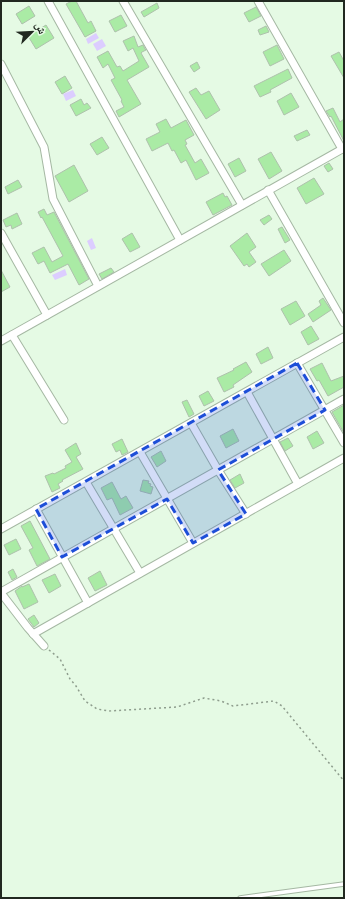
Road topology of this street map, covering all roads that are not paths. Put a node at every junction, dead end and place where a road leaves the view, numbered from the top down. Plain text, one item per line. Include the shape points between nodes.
1 (48, 1) edge
2 (124, 1) edge
3 (258, 1) edge
4 (1, 64) edge
5 (343, 148) edge
6 (268, 190) junction
7 (242, 205) junction
8 (1, 233) edge
9 (180, 240) junction
10 (98, 286) junction
11 (47, 314) junction
12 (344, 323) edge
13 (12, 335) junction
14 (344, 337) edge
15 (1, 341) edge
16 (297, 362) junction
17 (247, 392) junction
18 (344, 399) edge
19 (325, 410) junction
20 (64, 420) dead end
21 (191, 423) junction
22 (273, 439) junction
23 (344, 443) edge
24 (140, 452) junction
25 (344, 458) edge
26 (218, 470) junction
27 (86, 482) junction
28 (298, 484) junction
29 (166, 500) junction
30 (36, 510) junction
31 (246, 514) junction
32 (114, 528) junction
33 (1, 529) edge
34 (193, 544) junction
35 (62, 557) junction
36 (140, 573) junction
37 (1, 592) edge
38 (88, 602) junction
39 (33, 634) junction
40 (44, 646) road end
41 (344, 884) edge
42 (240, 898) edge

1 - 9 street
2 - 7 street
3 - 5 street
4 - 10 street via 44,148 53,199
5 - 6 street
6 - 7 street
6 - 12 street
7 - 9 street
8 - 11 street
9 - 10 street
10 - 11 street
11 - 13 street
13 - 15 street
13 - 20 street
14 - 16 street
16 - 17 street
16 - 19 street
17 - 21 street
17 - 22 street
18 - 19 street
19 - 22 street
19 - 23 street
21 - 24 street
21 - 26 street
22 - 26 street
22 - 28 street
24 - 27 street
24 - 29 street
25 - 28 street
26 - 29 street
26 - 31 street
27 - 30 street
27 - 32 street
28 - 31 street
29 - 32 street
29 - 34 street
30 - 33 street
30 - 35 street
31 - 34 street
32 - 35 street
32 - 36 street
34 - 36 street
35 - 37 street
35 - 38 street
36 - 38 street
37 - 39 street
38 - 39 street
39 - 40 street
41 - 42 lane

